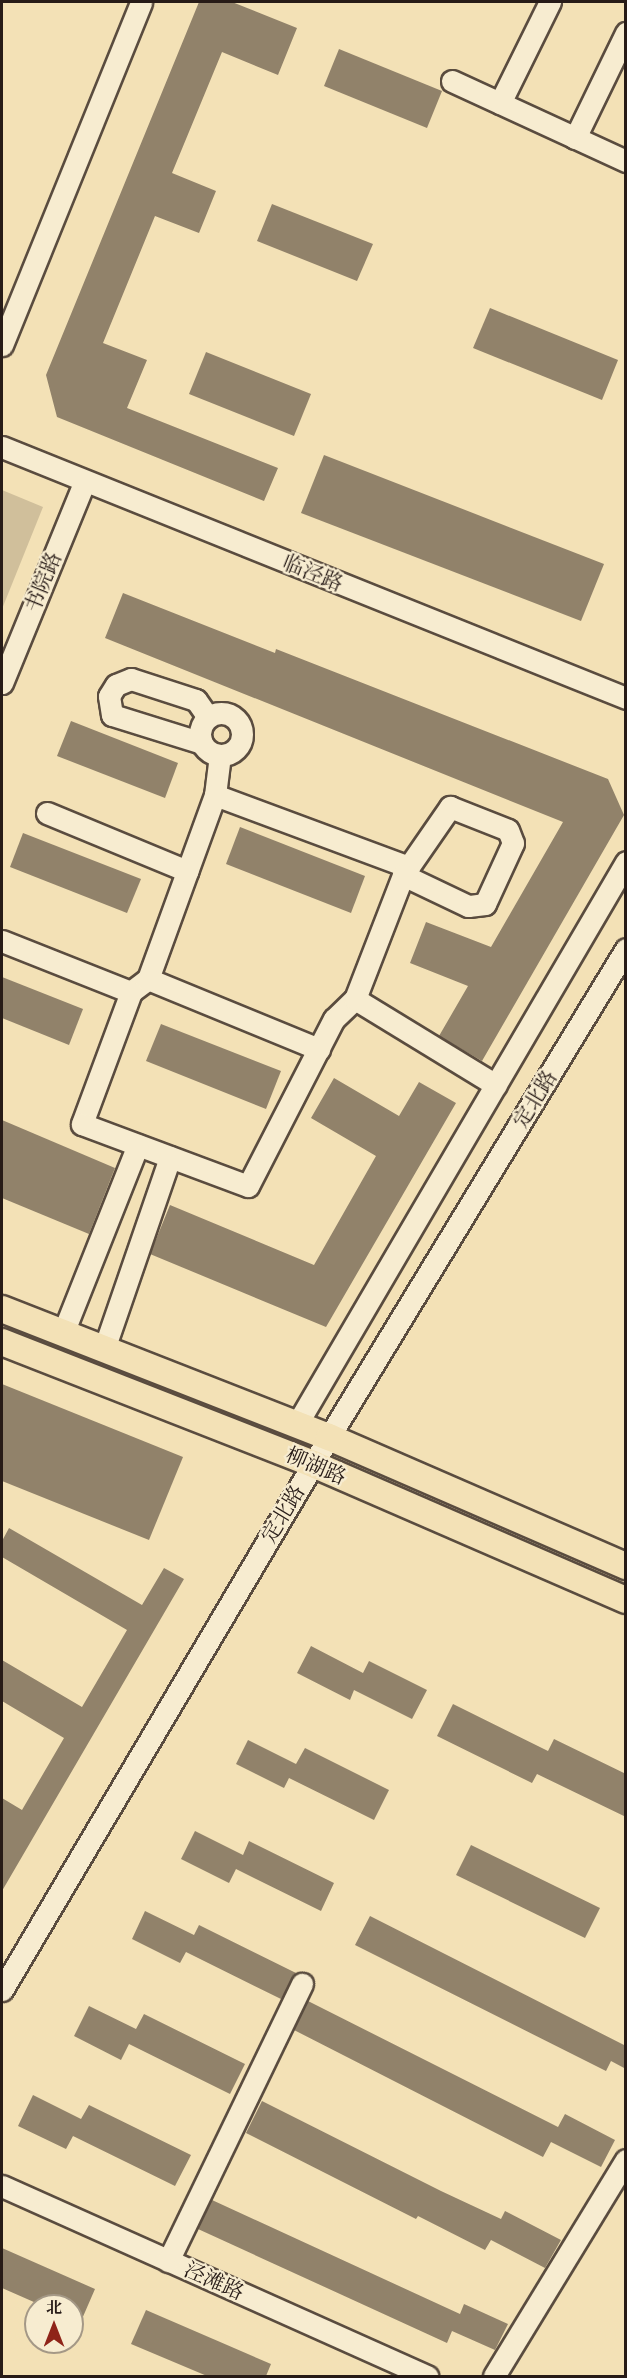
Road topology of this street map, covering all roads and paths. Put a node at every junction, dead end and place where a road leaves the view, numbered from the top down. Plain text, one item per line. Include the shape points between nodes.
1 (141, 2) edge
2 (550, 2) edge
3 (626, 33) edge
4 (452, 81) dead end
5 (500, 103) junction
6 (575, 138) junction
7 (626, 161) edge
8 (2, 345) edge
9 (2, 447) edge
10 (85, 481) junction
11 (2, 683) edge
12 (626, 698) edge
13 (208, 717) junction
14 (202, 743) junction
15 (220, 755) junction
16 (215, 795) junction
17 (47, 813) dead end
18 (626, 862) edge
19 (188, 871) junction
20 (406, 871) junction
21 (2, 941) edge
22 (626, 949) edge
23 (148, 979) junction
24 (131, 992) junction
25 (355, 999) junction
26 (319, 1049) junction
27 (496, 1085) junction
28 (138, 1144) junction
29 (170, 1157) junction
30 (2, 1309) edge
31 (63, 1333) junction
32 (2, 1342) edge
33 (104, 1349) junction
34 (297, 1424) junction
35 (329, 1437) junction
36 (313, 1464) junction
37 (626, 1566) edge
38 (626, 1600) edge
39 (302, 1984) dead end
40 (2, 1990) edge
41 (626, 2160) edge
42 (2, 2186) edge
43 (168, 2261) junction
44 (426, 2376) edge
45 (494, 2376) edge

1 - 8 street
2 - 5 street
3 - 6 street
4 - 5 street
5 - 6 street
6 - 7 street
9 - 10 street, 临泾路
10 - 11 street, 书院路
10 - 12 street, 临泾路
13 - 14 street via 200,729
13 - 14 street via 196,700 131,679 116,685 109,696 112,715
13 - 15 street via 230,714 240,724 239,745
14 - 15 street
15 - 16 street
16 - 19 street
16 - 20 street
17 - 19 street
18 - 27 street
19 - 23 street
20 - 20 street via 450,807 508,830 513,843 485,904 468,906
20 - 25 street
21 - 24 street
22 - 35 street, 定北路
23 - 24 street
23 - 26 street
24 - 28 street via 82,1124
25 - 26 street via 334,1019
25 - 27 street
26 - 29 street via 248,1186
27 - 34 street
28 - 29 street
28 - 31 street
29 - 33 street
30 - 31 main road, 柳湖路
31 - 33 main road, 柳湖路
32 - 36 main road, 柳湖路
33 - 34 main road, 柳湖路
34 - 35 main road, 柳湖路
35 - 36 street, 定北路
35 - 37 main road, 柳湖路
36 - 38 main road, 柳湖路
36 - 40 street, 定北路
39 - 43 street
41 - 45 street
42 - 43 street, 泾滩路
43 - 44 street, 泾滩路

